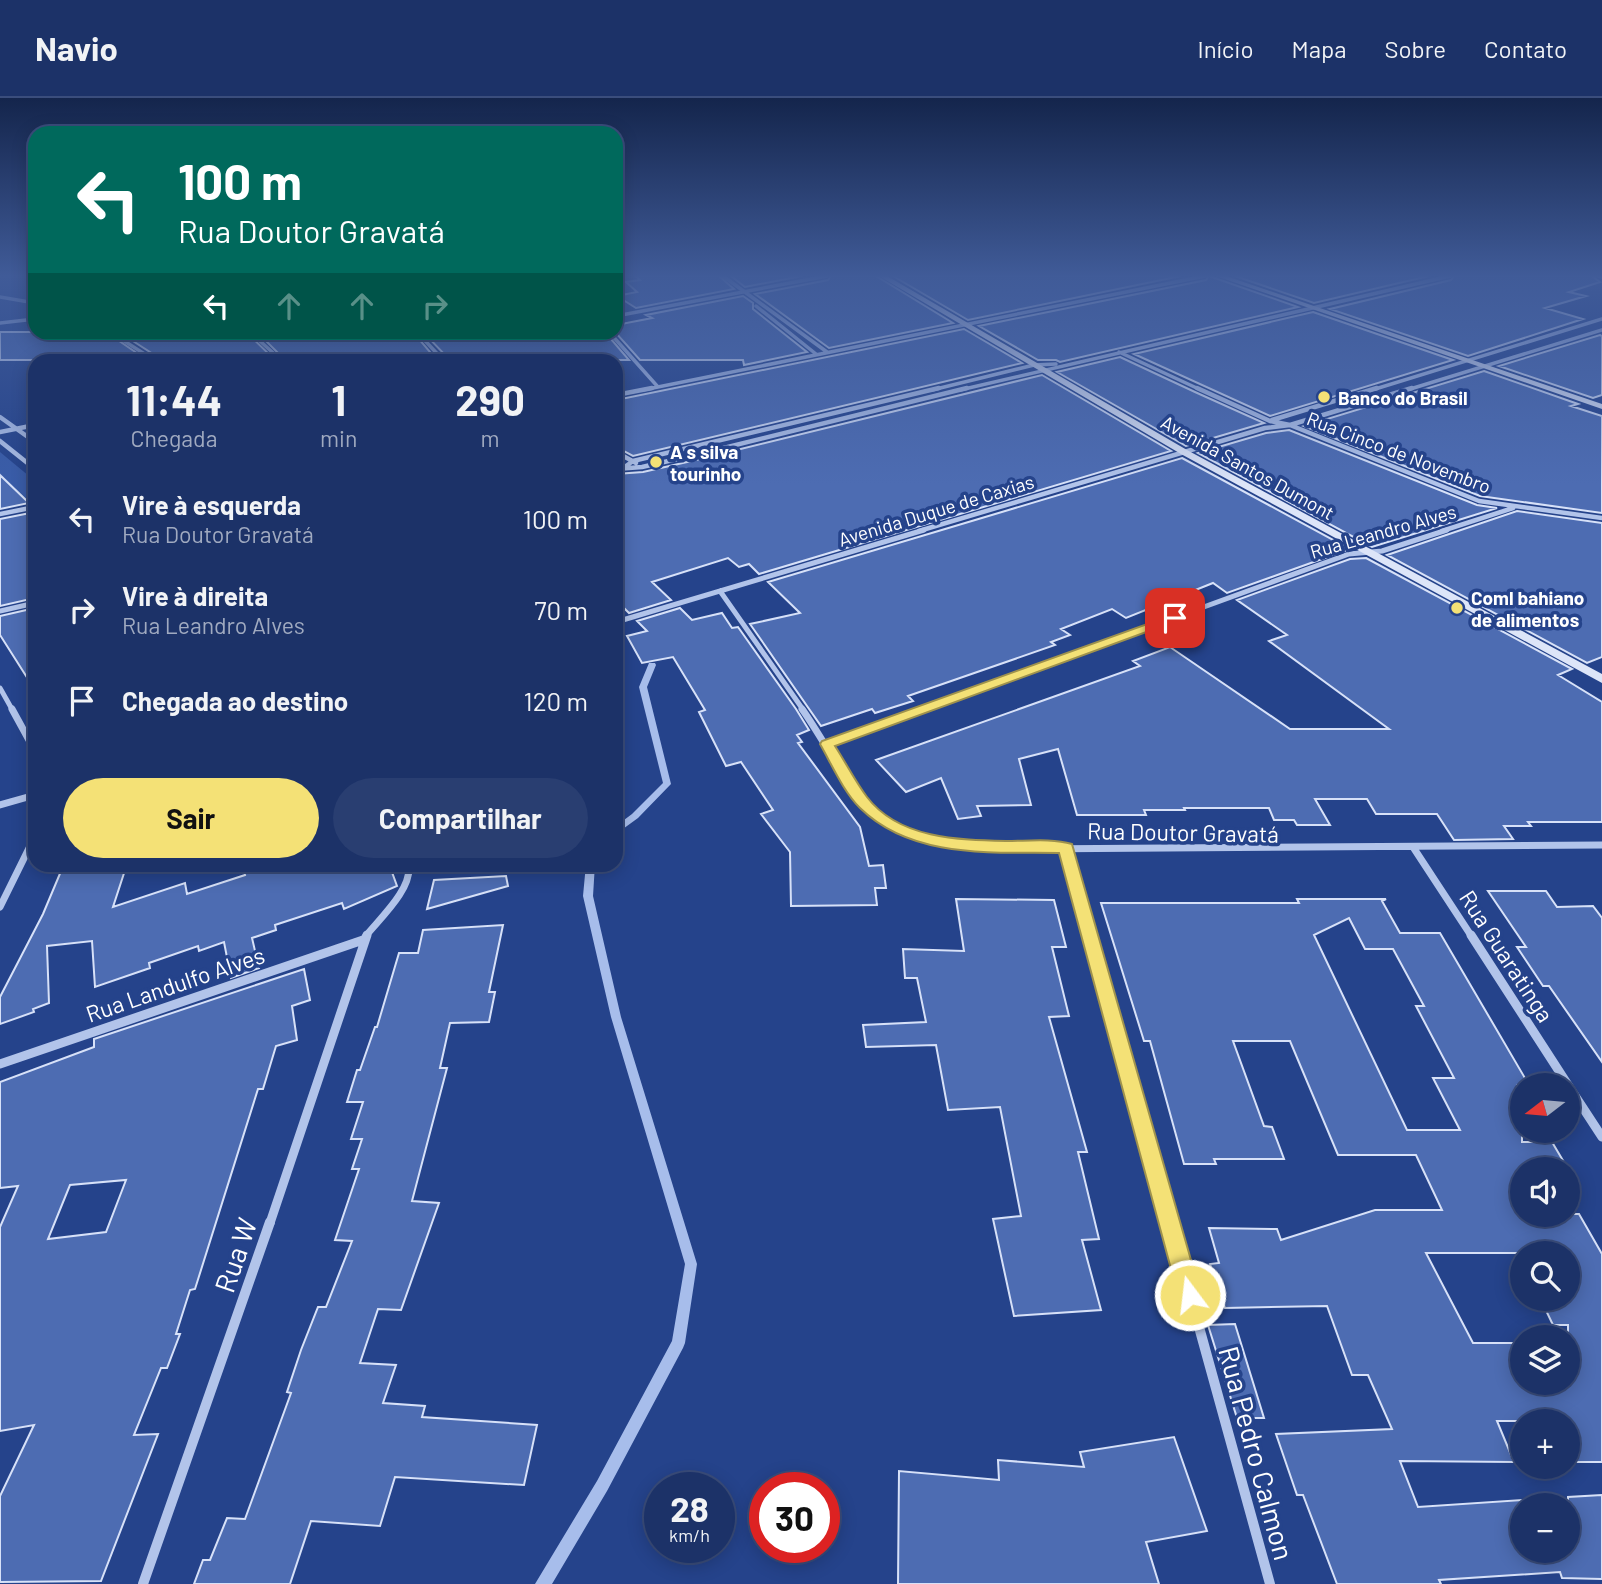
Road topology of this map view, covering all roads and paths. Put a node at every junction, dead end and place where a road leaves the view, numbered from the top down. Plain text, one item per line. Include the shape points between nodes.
1 (621, 345) edge
2 (805, 345) edge
3 (818, 345) edge
4 (860, 345) edge
5 (1001, 345) edge
6 (1148, 345) edge
7 (1422, 345) edge
8 (1514, 345) edge
9 (1551, 345) edge
10 (827, 352) junction
11 (1118, 352) junction
12 (816, 354) junction
13 (1465, 360) junction
14 (1067, 363) junction
15 (1034, 365) junction
16 (1483, 366) junction
17 (1044, 371) junction
18 (658, 387) junction
19 (937, 389) junction
20 (623, 394) edge
21 (947, 395) junction
22 (1602, 407) edge
23 (0, 417) edge
24 (815, 418) junction
25 (1270, 421) junction
26 (825, 424) junction
27 (1290, 425) junction
28 (28, 427) edge
29 (1265, 428) junction
30 (17, 429) junction
31 (0, 432) edge
32 (28, 437) edge
33 (0, 442) edge
34 (1184, 452) junction
35 (623, 456) edge
36 (633, 461) junction
37 (28, 464) edge
38 (626, 467) junction
39 (642, 467) junction
40 (623, 468) edge
41 (28, 508) edge
42 (1513, 508) junction
43 (0, 514) edge
44 (1602, 518) edge
45 (1364, 552) junction
46 (720, 591) junction
47 (28, 605) edge
48 (0, 611) edge
49 (623, 620) edge
50 (1602, 679) edge
51 (0, 688) edge
52 (28, 738) edge
53 (827, 744) junction
54 (28, 797) edge
55 (0, 805) edge
56 (1602, 845) edge
57 (1413, 847) junction
58 (1066, 848) junction
59 (28, 850) edge
60 (410, 872) edge
61 (0, 907) edge
62 (363, 940) junction
63 (0, 1064) edge
64 (1560, 1073) edge
65 (1580, 1103) edge
66 (1602, 1137) edge
67 (143, 1584) edge
68 (1270, 1584) edge

1 - 18 street
2 - 12 street
3 - 10 street
4 - 10 street
5 - 15 main road, Avenida Santos Dumont
6 - 11 street
7 - 13 main road
8 - 13 street
9 - 16 street, Avenida Duque de Caxias
10 - 12 street
11 - 14 street
11 - 25 street, Rua Cinco de Novembro
12 - 18 street
13 - 16 main road
13 - 25 street
14 - 15 street
14 - 17 street
15 - 17 main road, Avenida Santos Dumont
15 - 19 street
16 - 22 main road
16 - 27 street, Avenida Duque de Caxias
17 - 21 street
17 - 34 main road, Avenida Santos Dumont
18 - 20 street
19 - 21 street
19 - 24 street
21 - 26 street
23 - 30 street
24 - 26 street
24 - 36 street
25 - 27 street, Rua Cinco de Novembro
25 - 29 street
26 - 39 street
27 - 29 street, Avenida Duque de Caxias
27 - 42 street, Rua Cinco de Novembro via 1460,494
28 - 30 street
29 - 34 street, Avenida Duque de Caxias
30 - 31 street
30 - 32 street
33 - 37 street
34 - 45 main road, Avenida Santos Dumont
34 - 46 street, Avenida Duque de Caxias
35 - 36 street
36 - 38 street
36 - 39 street
38 - 39 street
38 - 40 street
41 - 43 street
42 - 44 street, Rua Cinco de Novembro
42 - 45 street, Rua Leandro Alves via 1382,551
45 - 50 main road, Avenida Santos Dumont
45 - 53 street, Rua Leandro Alves
46 - 49 street, Avenida Duque de Caxias
46 - 53 street, Rua Doutor Gravatá
47 - 48 street
51 - 52 street
53 - 58 street, Rua Doutor Gravatá via 863,802 907,833 976,846
54 - 55 street
56 - 57 street, Rua Doutor Gravatá
57 - 58 street, Rua Doutor Gravatá via 1281,851
57 - 64 street, Rua Guaratinga
58 - 68 street, Rua Pedro Calmon
59 - 61 street
60 - 62 street via 404,887
62 - 63 street, Rua Landulfo Alves
62 - 67 street, Rua W via 267,1232
65 - 66 street, Rua Guaratinga

